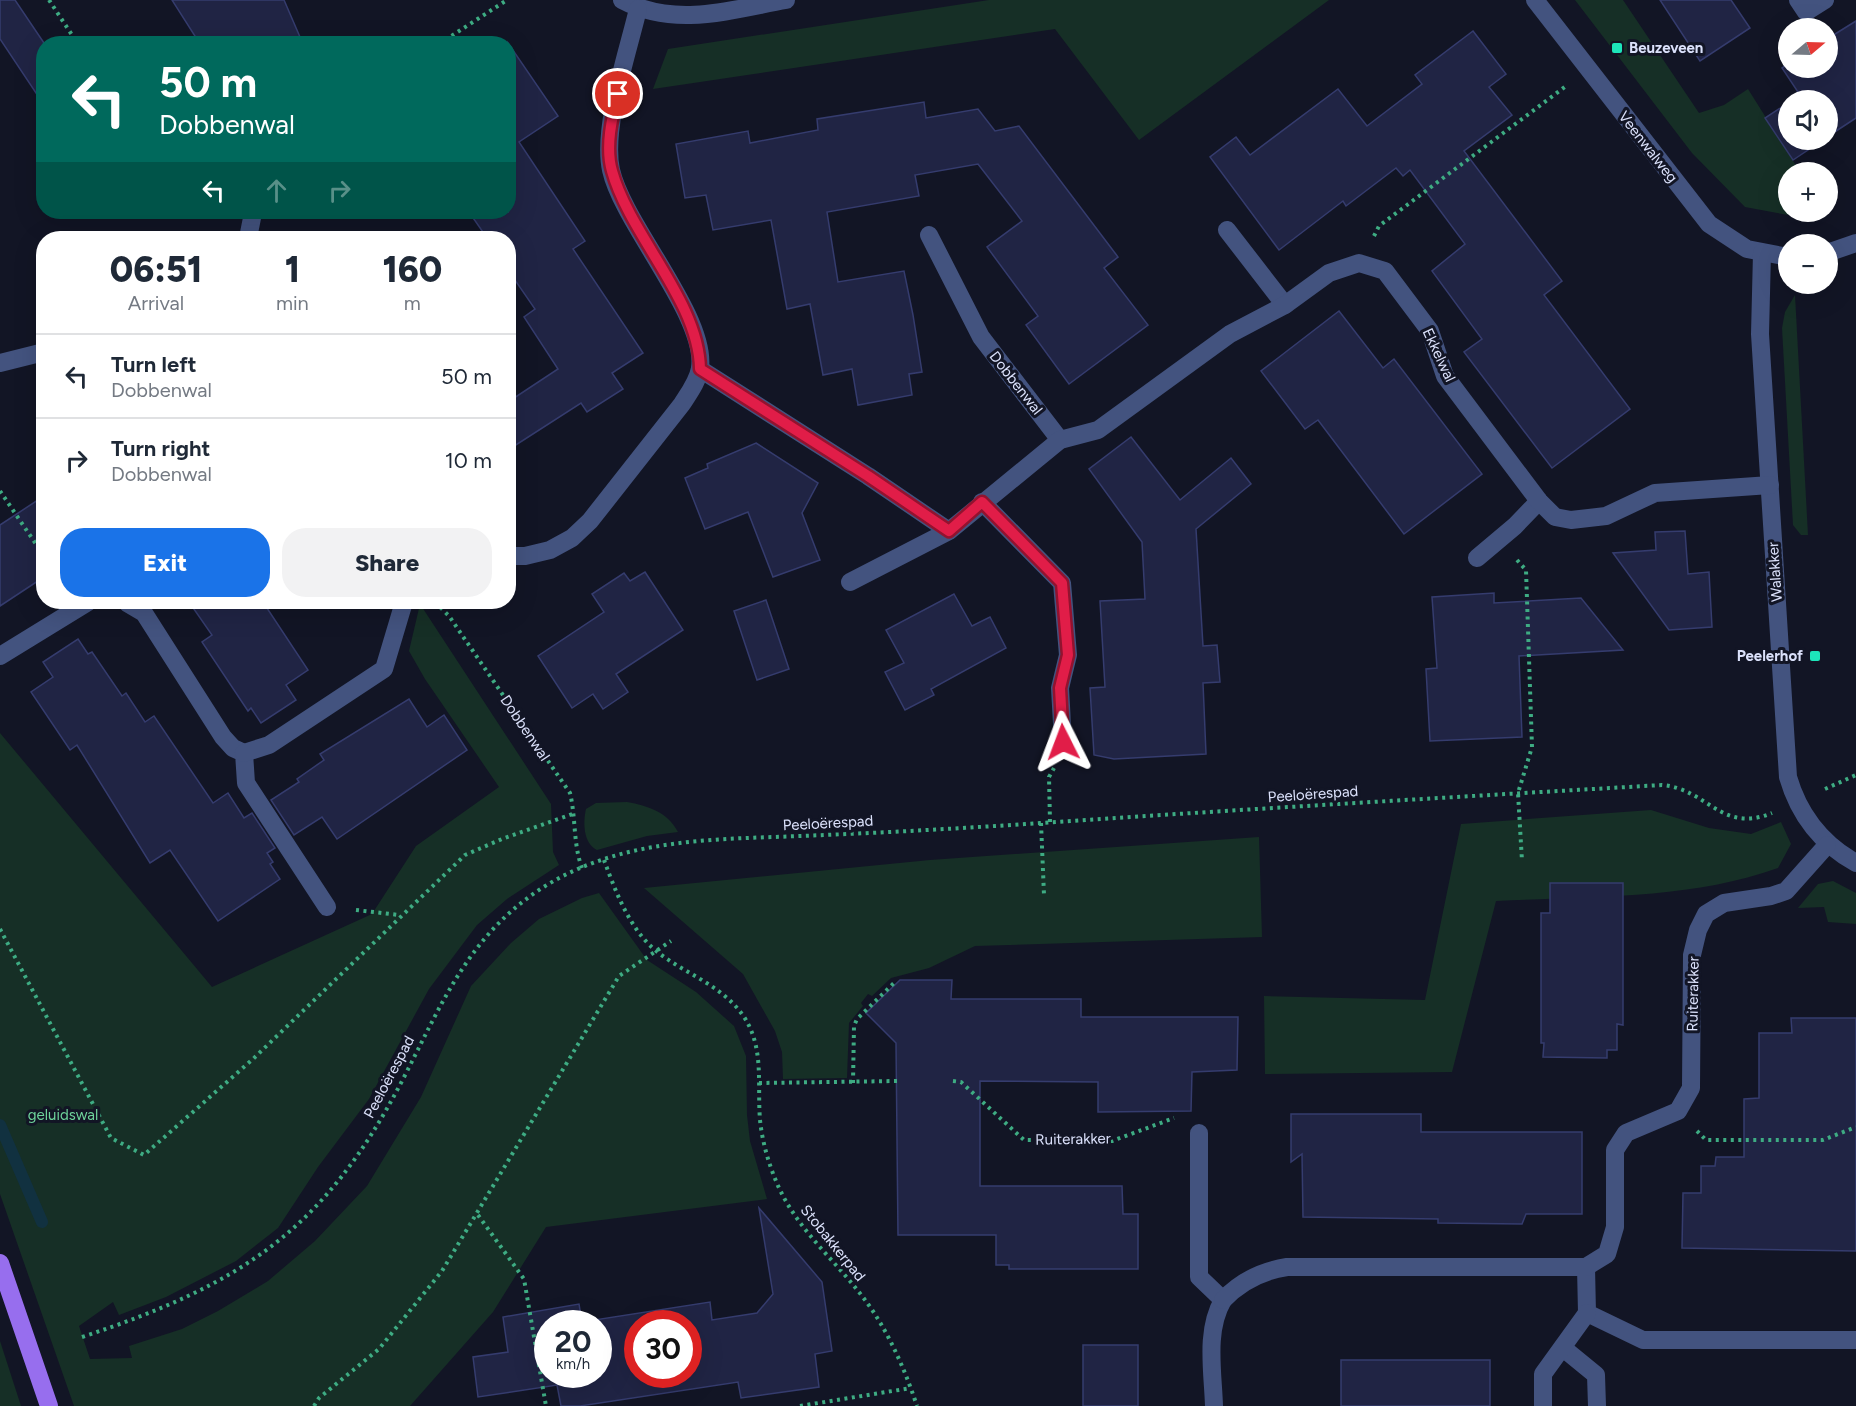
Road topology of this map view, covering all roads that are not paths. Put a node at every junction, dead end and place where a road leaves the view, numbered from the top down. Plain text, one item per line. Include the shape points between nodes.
1 (786, 0) edge
2 (1535, 0) edge
3 (1798, 0) edge
4 (1825, 0) edge
5 (630, 4) edge
6 (1227, 230) dead end
7 (929, 235) dead end
8 (1856, 243) edge
9 (1838, 249) edge
10 (1762, 253) junction
11 (1778, 255) edge
12 (1285, 305) junction
13 (36, 354) edge
14 (0, 363) edge
15 (700, 369) junction
16 (1060, 440) junction
17 (1770, 485) junction
18 (1539, 501) junction
19 (982, 502) junction
20 (949, 531) junction
21 (516, 556) edge
22 (1477, 558) dead end
23 (850, 582) dead end
24 (77, 609) edge
25 (137, 609) edge
26 (402, 609) edge
27 (0, 656) edge
28 (1063, 742) road end
29 (244, 753) junction
30 (1827, 845) junction
31 (1856, 863) edge
32 (327, 907) road end
33 (1199, 1133) road end
34 (0, 1263) edge
35 (1586, 1267) junction
36 (1223, 1300) junction
37 (1587, 1313) junction
38 (1856, 1340) edge
39 (1563, 1348) junction
40 (47, 1404) edge
41 (1214, 1406) edge
42 (1543, 1406) edge
43 (1597, 1406) edge

1 - 5 street via 671,16
2 - 10 street, Veenwalweg via 1708,224 1730,240
3 - 4 street via 1806,12
5 - 15 street via 609,145 611,170 695,337
6 - 12 street
7 - 16 street, Dobbenwal via 981,337
8 - 9 street
10 - 11 street, Veenwalweg
10 - 17 street, Walakker via 1760,334
12 - 16 street via 1230,334 1098,430
12 - 18 street, Ekkelwal via 1329,273 1359,263 1385,271 1430,331 1445,376
13 - 14 street
15 - 20 street
15 - 21 street via 682,404 590,520 572,538 550,550
16 - 19 street
17 - 18 street, Ekkelwal via 1655,493 1606,516 1571,519 1554,518
17 - 30 street, Walakker via 1788,777 1808,821
18 - 22 street
19 - 20 street
19 - 28 street via 1062,583 1068,655 1060,688
20 - 23 street
24 - 27 street
25 - 29 street via 144,613 223,737
26 - 29 street via 384,669 269,745
29 - 32 street via 246,783
30 - 31 street, Walakker
30 - 35 street, Ruiterakker via 1786,891 1724,903 1707,914 1692,955 1691,1088 1678,1111 1626,1133 1616,1150 1615,1227 1607,1254
33 - 36 street via 1199,1277
34 - 40 main road
35 - 36 street via 1287,1267 1255,1275
35 - 37 street
36 - 41 street via 1212,1327
37 - 38 street via 1643,1340
37 - 39 street
39 - 42 street via 1543,1374
39 - 43 street via 1596,1375

